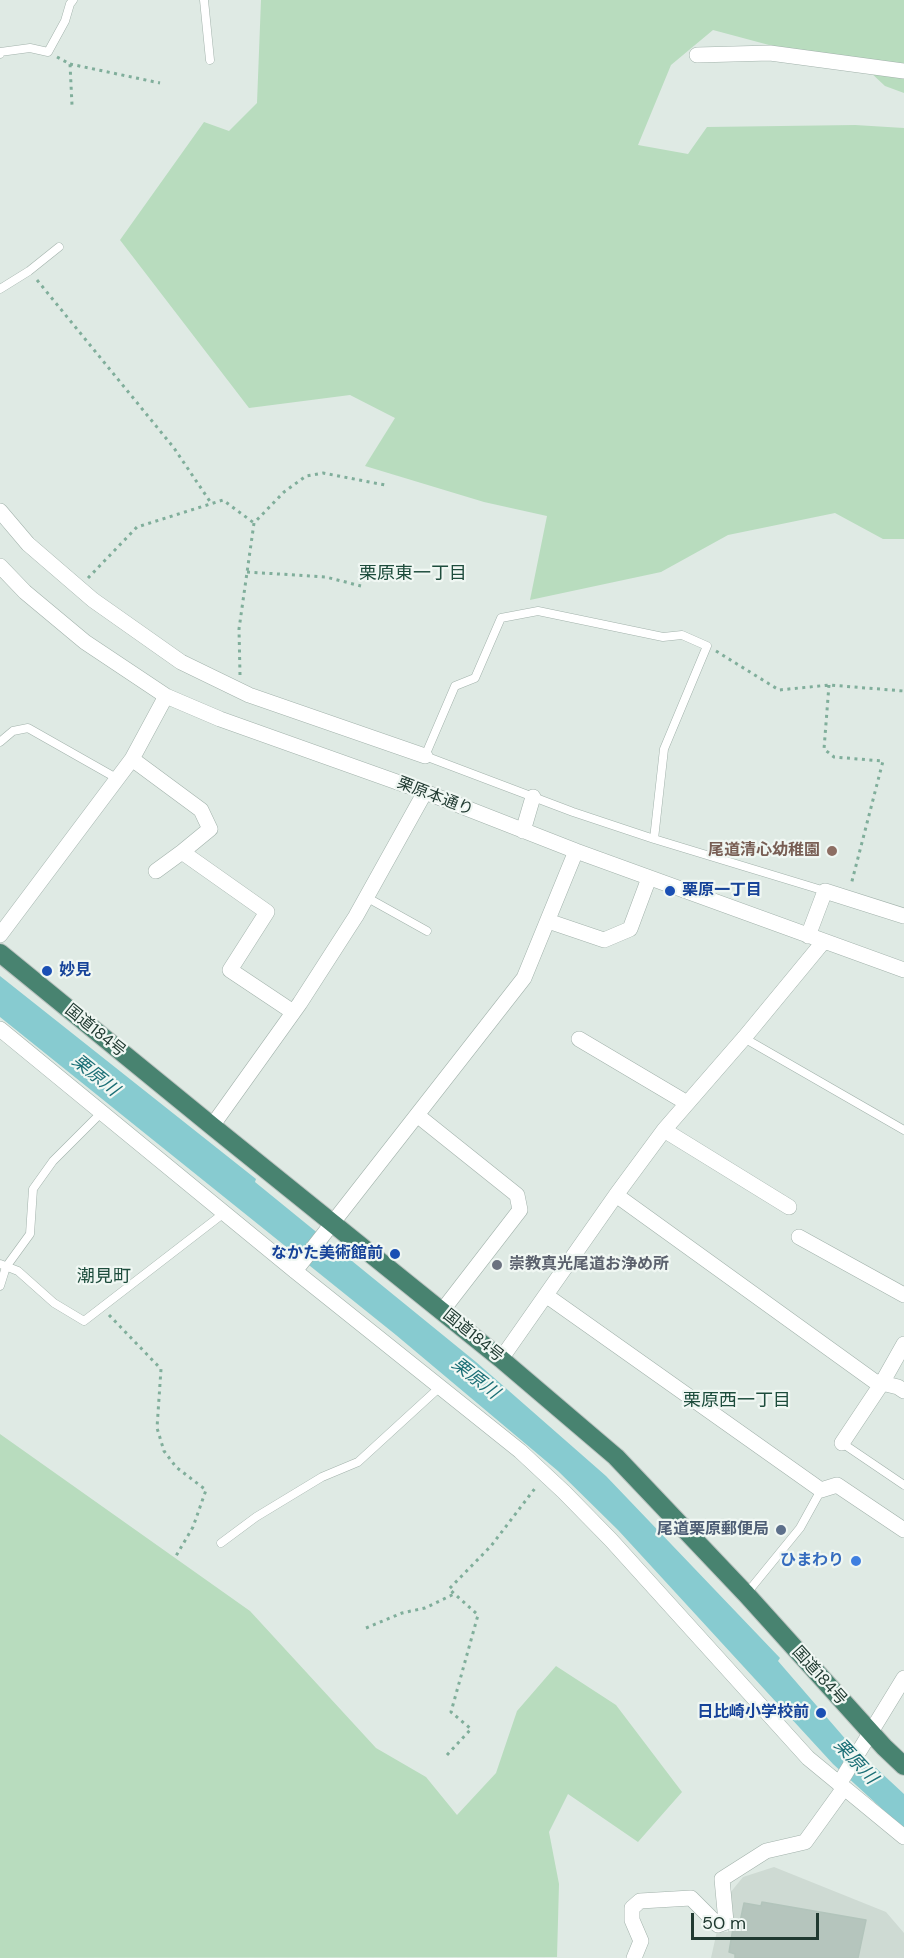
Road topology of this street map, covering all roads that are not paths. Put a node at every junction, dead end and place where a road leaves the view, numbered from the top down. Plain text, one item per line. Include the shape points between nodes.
1 (73, 0) edge
2 (204, 0) edge
3 (0, 54) edge
4 (697, 55) dead end
5 (210, 60) dead end
6 (904, 71) edge
7 (59, 247) dead end
8 (0, 289) edge
9 (0, 511) edge
10 (0, 566) edge
11 (166, 696) junction
12 (0, 742) edge
13 (425, 756) junction
14 (132, 759) junction
15 (118, 779) junction
16 (424, 792) junction
17 (533, 797) junction
18 (523, 831) junction
19 (654, 839) junction
20 (576, 851) junction
21 (182, 852) junction
22 (156, 871) dead end
23 (649, 878) junction
24 (825, 891) junction
25 (366, 897) junction
26 (904, 916) edge
27 (548, 921) junction
28 (427, 931) dead end
29 (0, 935) edge
30 (808, 936) junction
31 (824, 941) junction
32 (0, 953) edge
33 (904, 970) edge
34 (293, 1012) junction
35 (0, 1029) edge
36 (744, 1038) junction
37 (579, 1039) dead end
38 (687, 1103) junction
39 (102, 1112) junction
40 (417, 1115) junction
41 (212, 1126) junction
42 (664, 1130) junction
43 (904, 1130) edge
44 (616, 1195) junction
45 (789, 1207) dead end
46 (224, 1213) junction
47 (328, 1230) junction
48 (799, 1237) dead end
49 (3, 1265) edge
50 (299, 1267) junction
51 (0, 1286) edge
52 (904, 1295) edge
53 (547, 1296) junction
54 (442, 1311) junction
55 (904, 1344) edge
56 (501, 1359) junction
57 (882, 1383) junction
58 (440, 1387) junction
59 (904, 1391) edge
60 (842, 1443) joint
61 (904, 1485) edge
62 (820, 1490) junction
63 (904, 1530) edge
64 (220, 1543) dead end
65 (746, 1594) junction
66 (904, 1678) edge
67 (866, 1740) junction
68 (904, 1766) edge
69 (842, 1783) junction
70 (904, 1837) edge
71 (634, 1958) edge

1 - 3 lane via 48,52 30,48
2 - 5 lane
4 - 6 street via 770,53
7 - 8 lane
9 - 13 street via 28,544 93,600 181,662 240,691
10 - 11 street, 栗原本通り via 85,642
11 - 14 street
11 - 16 street, 栗原本通り
12 - 15 lane via 12,731 27,728
13 - 17 lane
13 - 19 lane via 455,686 475,678 501,618 538,611 663,637 682,635 707,646 664,749
14 - 15 street
14 - 21 street via 201,810 210,829
15 - 29 street
16 - 18 street, 栗原本通り
16 - 25 street
17 - 18 street
17 - 19 lane
18 - 20 street, 栗原本通り
19 - 24 lane
20 - 23 street, 栗原本通り
20 - 27 street
21 - 22 street
21 - 34 street via 267,912 230,970
23 - 27 street via 630,928 604,940
23 - 30 street, 栗原本通り
24 - 26 street
24 - 30 street
25 - 28 lane
25 - 34 street
27 - 40 street via 524,978
30 - 31 street, 栗原本通り
31 - 33 street, 栗原本通り
31 - 36 street
32 - 41 highway, 国道184号
34 - 41 street
35 - 39 street
36 - 38 street
36 - 43 lane
37 - 38 street
38 - 42 street
39 - 46 street
39 - 49 lane via 53,1161 33,1189 30,1234
40 - 47 street
40 - 54 street via 517,1195 520,1210
41 - 47 highway, 国道184号
42 - 44 street
42 - 45 street
44 - 53 street
44 - 57 street
46 - 49 lane via 84,1321 54,1304 18,1271
46 - 50 street
47 - 50 street
47 - 54 highway, 国道184号
48 - 52 street
49 - 51 lane
50 - 58 street
53 - 56 street
53 - 62 street
54 - 56 highway, 国道184号
55 - 57 street
56 - 65 highway, 国道184号 via 616,1457
57 - 59 street
57 - 60 street
58 - 64 lane via 358,1462 322,1477
58 - 69 street via 546,1475 654,1586 808,1758
60 - 61 lane
62 - 63 street via 837,1485
62 - 65 lane via 800,1528
65 - 67 highway, 国道184号
66 - 67 street
67 - 68 highway, 国道184号
67 - 69 street
69 - 70 street
69 - 71 street via 806,1842 766,1851 722,1879 726,1922 718,1925 691,1898 640,1901 632,1908 632,1920 641,1941

